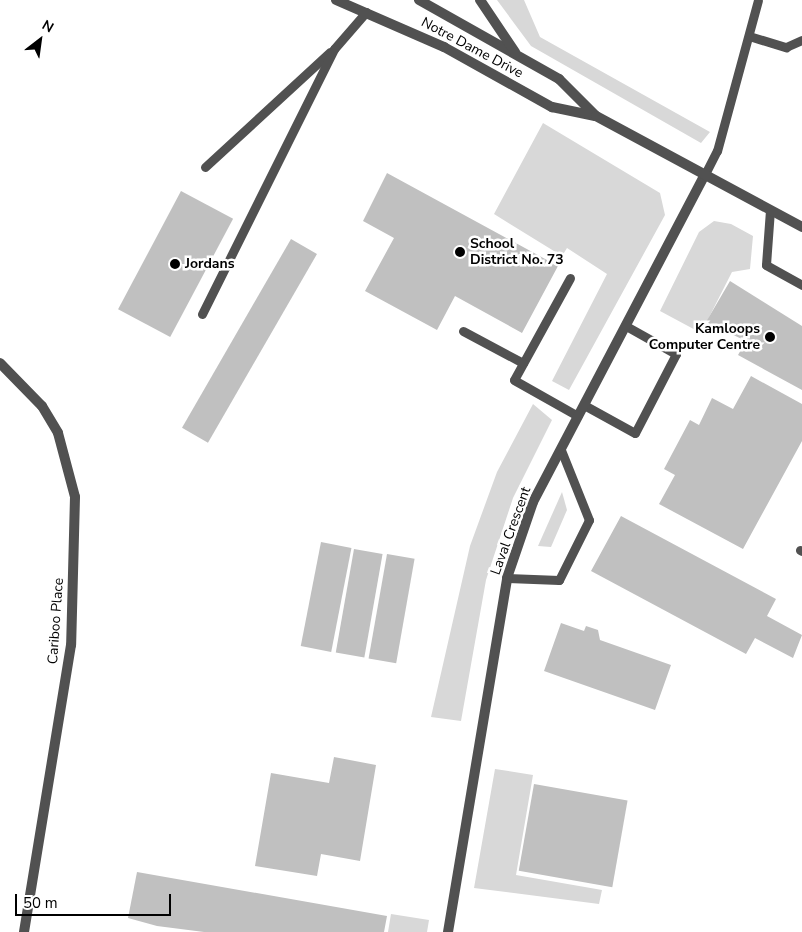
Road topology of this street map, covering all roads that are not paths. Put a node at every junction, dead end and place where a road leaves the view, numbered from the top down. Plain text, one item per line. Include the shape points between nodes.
1 (336, 0) edge
2 (419, 0) edge
3 (480, 0) edge
4 (758, 0) edge
5 (366, 12) junction
6 (749, 36) junction
7 (802, 40) edge
8 (334, 48) junction
9 (517, 55) junction
10 (596, 116) junction
11 (205, 167) dead end
12 (704, 176) junction
13 (770, 210) junction
14 (802, 227) edge
15 (570, 278) dead end
16 (802, 286) edge
17 (202, 314) dead end
18 (626, 326) junction
19 (463, 330) dead end
20 (523, 362) junction
21 (0, 364) edge
22 (584, 405) junction
23 (578, 416) junction
24 (561, 450) junction
25 (507, 578) junction
26 (24, 932) edge
27 (448, 932) edge

1 - 5 street, Notre Dame Drive
2 - 9 street, Notre Dame Drive
3 - 9 street
4 - 6 lane
5 - 8 lane
5 - 10 street, Notre Dame Drive via 444,47 552,107
6 - 7 lane via 786,47
6 - 12 lane via 717,151
8 - 11 lane
8 - 17 lane
9 - 10 street, Notre Dame Drive via 559,79
10 - 12 street, Notre Dame Drive
12 - 13 street, Notre Dame Drive
12 - 18 street, Laval Crescent
13 - 14 street, Notre Dame Drive
13 - 16 lane via 766,265
15 - 20 lane
18 - 22 street, Laval Crescent
18 - 22 lane via 676,354 634,433
19 - 20 lane
20 - 23 lane via 514,380
21 - 26 street, Cariboo Place via 42,406 54,426 76,497 71,645
22 - 23 street, Laval Crescent
23 - 24 street, Laval Crescent
24 - 25 street, Laval Crescent via 533,502
24 - 25 lane via 589,520 558,580
25 - 27 street, Laval Crescent

